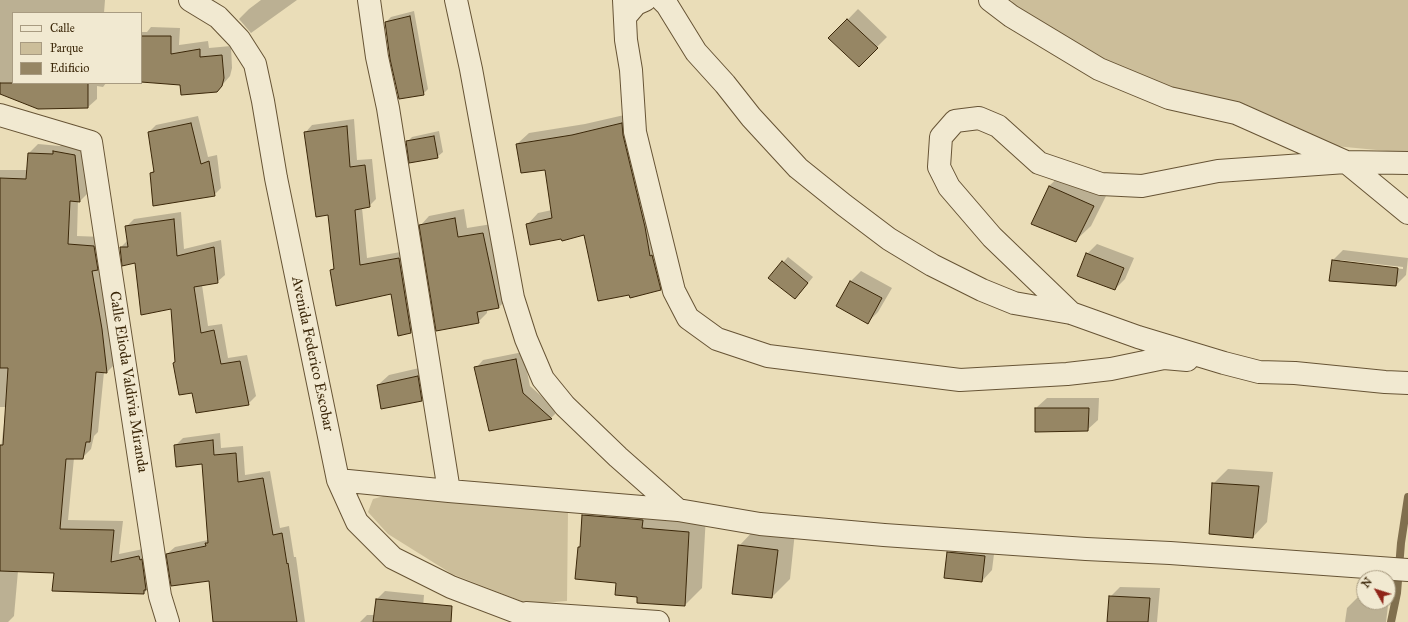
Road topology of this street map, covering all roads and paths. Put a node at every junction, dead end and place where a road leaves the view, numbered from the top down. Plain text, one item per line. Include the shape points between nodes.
1 (190, 0) edge
2 (369, 0) edge
3 (456, 0) edge
4 (645, 0) edge
5 (990, 0) edge
6 (662, 2) edge
7 (1004, 8) edge
8 (625, 9) edge
9 (0, 116) edge
10 (1346, 162) junction
11 (1408, 164) edge
12 (1408, 213) edge
13 (1071, 313) junction
14 (1224, 363) junction
15 (1408, 383) edge
16 (338, 480) junction
17 (448, 491) junction
18 (678, 510) junction
19 (1408, 570) edge
20 (521, 613) junction
21 (168, 622) edge
22 (543, 622) edge
23 (658, 622) edge

1 - 16 street, Avenida Federico Escobar via 218,17 239,39 255,64
2 - 17 street
3 - 18 street via 514,298 526,339 540,373 565,406
4 - 8 street
5 - 7 street
6 - 13 street via 696,52 751,117 798,168 844,206 889,239 932,265 982,290 1014,304
7 - 10 street via 1099,69 1169,98 1236,113
8 - 14 street via 635,132 674,291 688,318 717,339 768,356 960,380 1074,373 1111,369 1164,358
9 - 21 street, Calle Elioda Valdivia Miranda via 91,142 160,596
10 - 11 street
10 - 12 street
10 - 13 street via 1218,171 1142,186 1101,184 1039,163 998,126 979,118 955,122 940,137 939,167 949,187 992,237
13 - 14 street via 1138,337
14 - 15 street via 1259,372 1295,372
16 - 17 street
16 - 20 street, Avenida Federico Escobar via 357,522 393,558 451,587
17 - 18 street
18 - 19 street via 760,524 846,532
20 - 22 street, Avenida Federico Escobar
20 - 23 street

